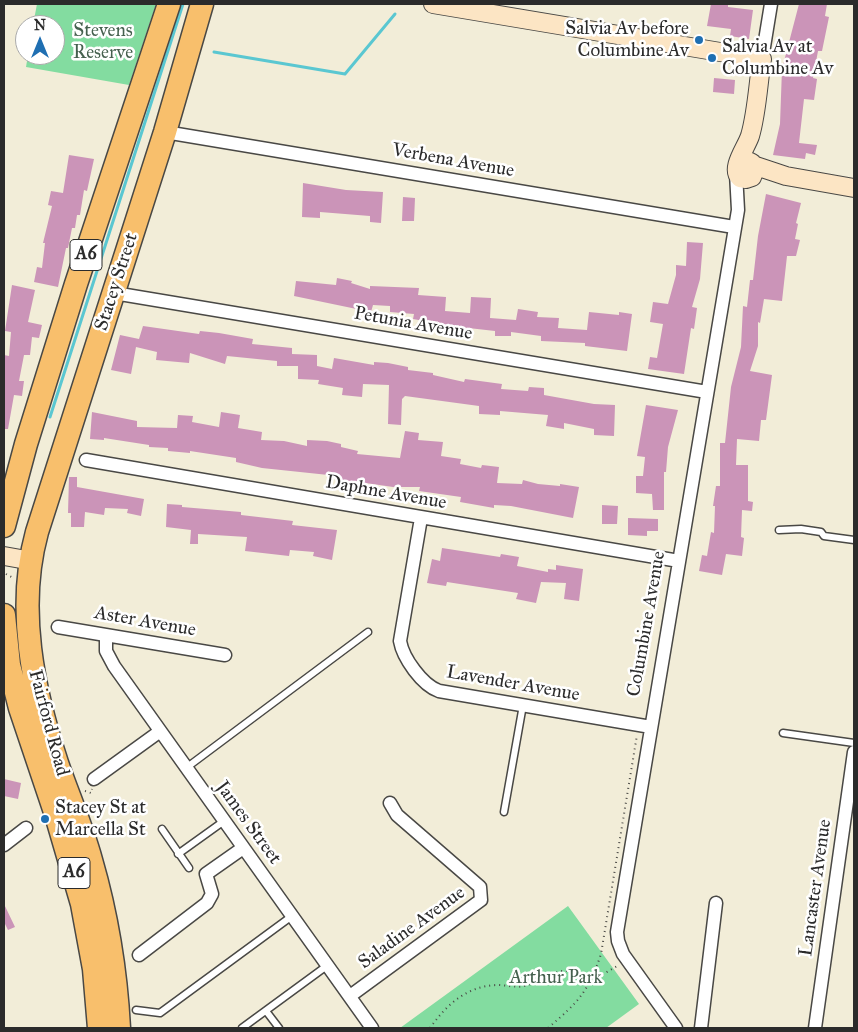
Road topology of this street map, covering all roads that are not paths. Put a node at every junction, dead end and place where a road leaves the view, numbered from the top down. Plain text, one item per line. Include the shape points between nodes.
1 (169, 4) edge
2 (202, 4) edge
3 (432, 4) edge
4 (772, 4) edge
5 (762, 59) junction
6 (165, 132) junction
7 (746, 170) junction
8 (854, 188) edge
9 (734, 227) junction
10 (114, 293) junction
11 (707, 392) junction
12 (86, 460) dead end
13 (5, 516) edge
14 (421, 518) junction
15 (779, 530) dead end
16 (854, 540) edge
17 (4, 556) edge
18 (32, 561) junction
19 (679, 561) junction
20 (4, 615) edge
21 (58, 627) dead end
22 (368, 632) dead end
23 (106, 635) junction
24 (225, 655) dead end
25 (522, 705) junction
26 (651, 727) junction
27 (159, 732) junction
28 (784, 733) dead end
29 (854, 743) edge
30 (854, 752) edge
31 (186, 768) junction
32 (94, 779) road end
33 (390, 803) dead end
34 (504, 812) dead end
35 (850, 812) edge
36 (224, 821) junction
37 (26, 828) dead end
38 (162, 829) dead end
39 (4, 844) edge
40 (243, 848) junction
41 (178, 854) junction
42 (189, 868) dead end
43 (716, 903) dead end
44 (292, 916) junction
45 (139, 955) dead end
46 (328, 965) junction
47 (350, 996) junction
48 (136, 1010) dead end
49 (266, 1011) junction
50 (99, 1028) edge
51 (119, 1028) edge
52 (242, 1028) edge
53 (279, 1028) edge
54 (372, 1028) edge
55 (674, 1028) edge
56 (701, 1028) edge
57 (815, 1028) edge

1 - 13 highway, Stacey Street / A6 via 76,284
2 - 6 highway, Stacey Street / A6
3 - 5 street
4 - 5 street, Columbine Avenue
5 - 7 street, Columbine Avenue
6 - 9 street, Verbena Avenue
6 - 10 highway, Stacey Street / A6
7 - 8 street
7 - 9 street, Columbine Avenue
9 - 11 street, Columbine Avenue
10 - 11 street, Petunia Avenue
10 - 18 highway, Stacey Street / A6 via 37,532
11 - 19 street, Columbine Avenue
12 - 14 street, Daphne Avenue
14 - 19 street, Daphne Avenue
14 - 25 street, Lavender Avenue via 400,635 403,652 432,688
15 - 16 lane via 801,529
17 - 18 street
18 - 51 highway, Fairford Road / A6 via 29,604 34,678 45,723 100,894 113,963
19 - 26 street, Columbine Avenue
20 - 50 highway, Fairford Road / A6 via 9,665 20,708 82,904 94,969
21 - 23 street, Aster Avenue
22 - 31 lane
23 - 24 street, Aster Avenue
23 - 27 street, James Street via 108,657
25 - 26 street, Lavender Avenue
25 - 34 lane
26 - 55 street, Columbine Avenue via 617,932 619,946 627,960
27 - 31 street, James Street
27 - 32 street
28 - 29 lane
30 - 35 street, Lancaster Avenue
31 - 36 street, James Street
33 - 47 street, Saladine Avenue via 397,815 480,888 482,900
35 - 57 street, Lancaster Avenue
36 - 40 street, James Street
36 - 41 lane
37 - 39 street
38 - 41 lane
40 - 44 street, James Street
40 - 45 street via 206,874 212,894 207,903
41 - 42 lane
43 - 56 street
44 - 46 street, James Street
44 - 48 lane via 160,1014
46 - 47 street, James Street
46 - 49 lane
47 - 54 street, James Street
49 - 52 lane
49 - 53 lane

